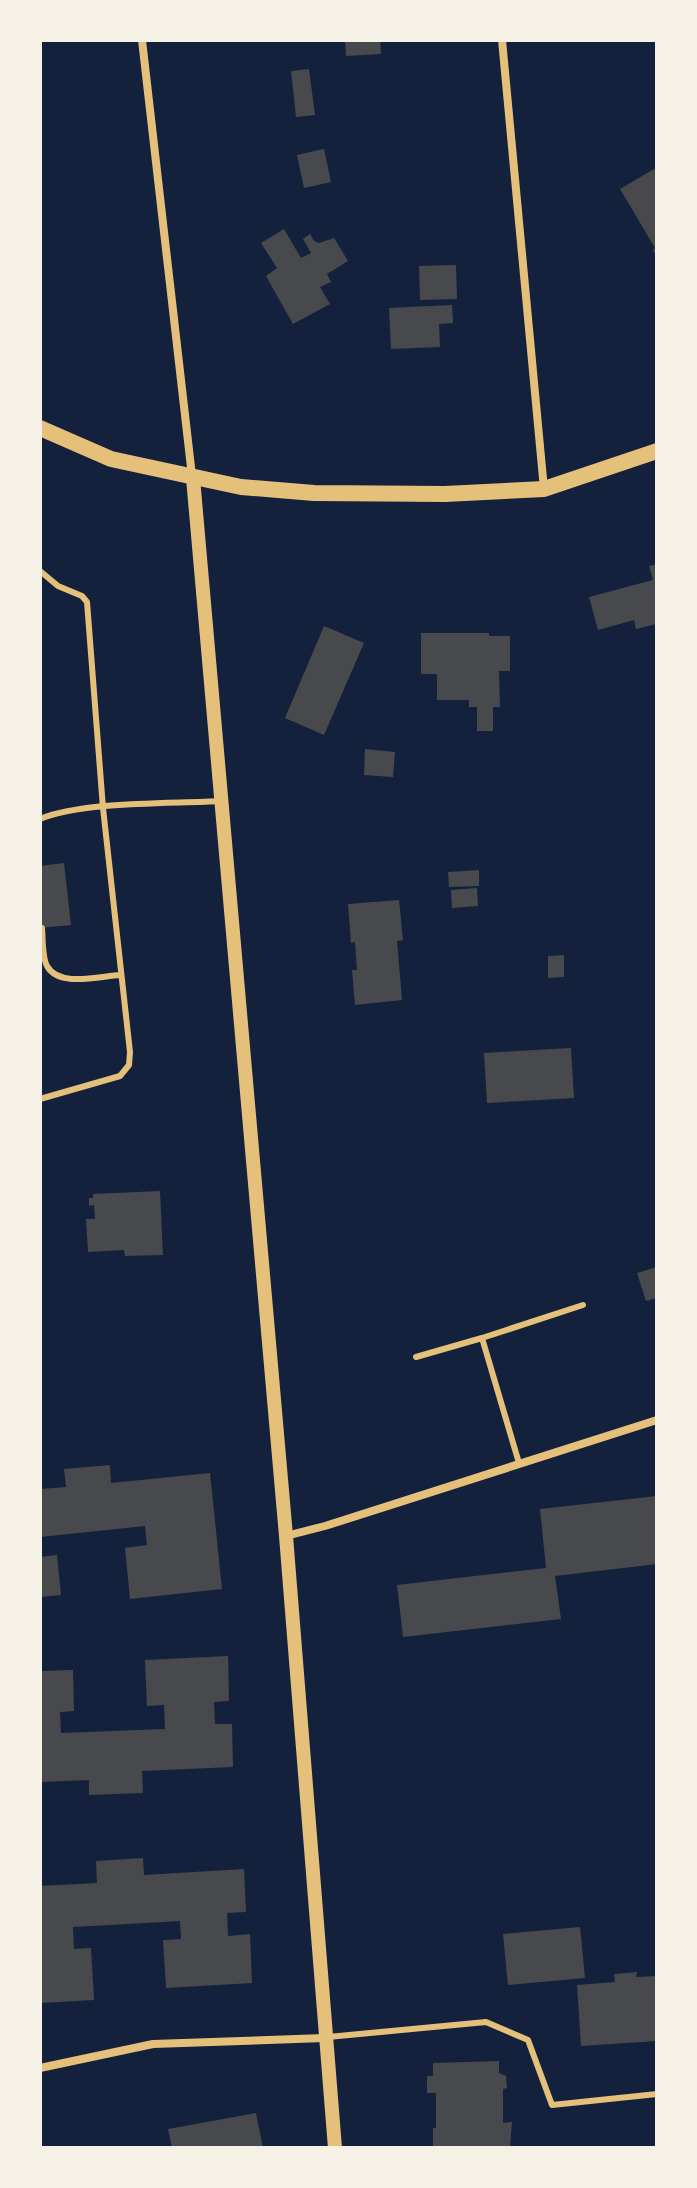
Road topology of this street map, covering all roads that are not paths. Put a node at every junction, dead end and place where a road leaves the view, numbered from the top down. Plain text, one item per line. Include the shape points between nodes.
1 (142, 40) edge
2 (502, 40) edge
3 (40, 428) edge
4 (657, 451) edge
5 (193, 478) junction
6 (544, 489) junction
7 (40, 571) edge
8 (221, 801) junction
9 (103, 808) junction
10 (40, 819) edge
11 (42, 928) dead end
12 (120, 975) junction
13 (40, 1099) edge
14 (583, 1305) dead end
15 (482, 1338) junction
16 (416, 1357) dead end
17 (657, 1420) edge
18 (519, 1463) junction
19 (286, 1536) junction
20 (324, 2038) junction
21 (40, 2068) edge
22 (657, 2094) edge
23 (335, 2148) edge

1 - 5 street
2 - 6 street
3 - 5 main road via 111,459
4 - 6 main road
5 - 6 main road via 314,493
5 - 8 street
7 - 9 lane via 87,602
8 - 9 lane
8 - 19 street
9 - 10 lane
9 - 12 lane
11 - 12 lane via 46,965 55,976
12 - 13 lane via 129,1065 120,1076
14 - 15 lane
15 - 16 lane
15 - 18 lane
17 - 18 street
18 - 19 street
19 - 20 street
20 - 21 street via 153,2044
20 - 22 lane via 486,2022 528,2040 552,2105
20 - 23 street

